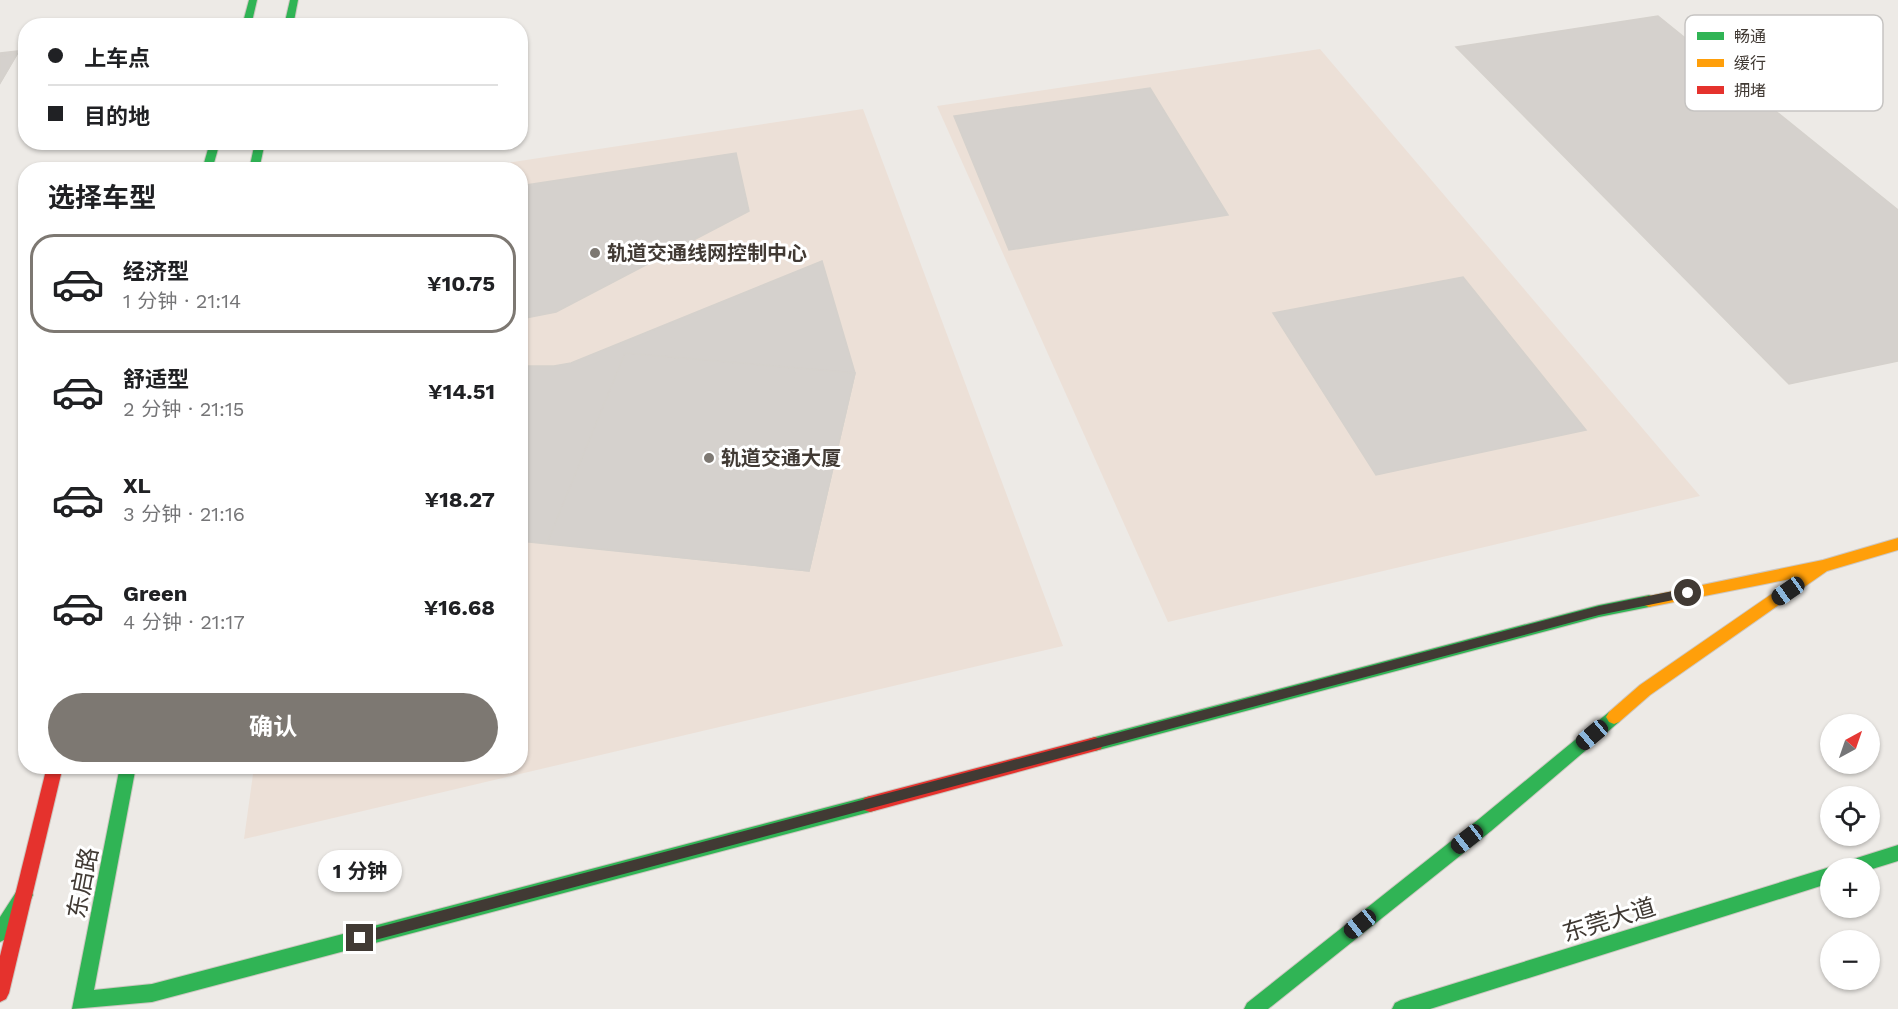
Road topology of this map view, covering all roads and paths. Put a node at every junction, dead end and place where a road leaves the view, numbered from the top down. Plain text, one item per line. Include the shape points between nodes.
1 (253, 0) edge
2 (294, 0) edge
3 (248, 18) edge
4 (290, 18) edge
5 (1898, 544) edge
6 (1823, 566) junction
7 (53, 774) edge
8 (126, 774) edge
9 (1898, 853) edge
10 (1880, 859) edge
11 (1820, 878) edge
12 (24, 895) junction
13 (0, 933) edge
14 (0, 993) edge
15 (82, 1005) edge
16 (1253, 1009) edge
17 (1401, 1009) edge

1 - 3 main road
2 - 4 main road
5 - 6 main road
6 - 15 main road via 1599,611 152,993
6 - 16 main road via 1646,690 1485,825
7 - 12 main road
8 - 15 main road, 东启路
9 - 10 main road
11 - 17 main road, 东莞大道
12 - 13 main road
12 - 14 main road

